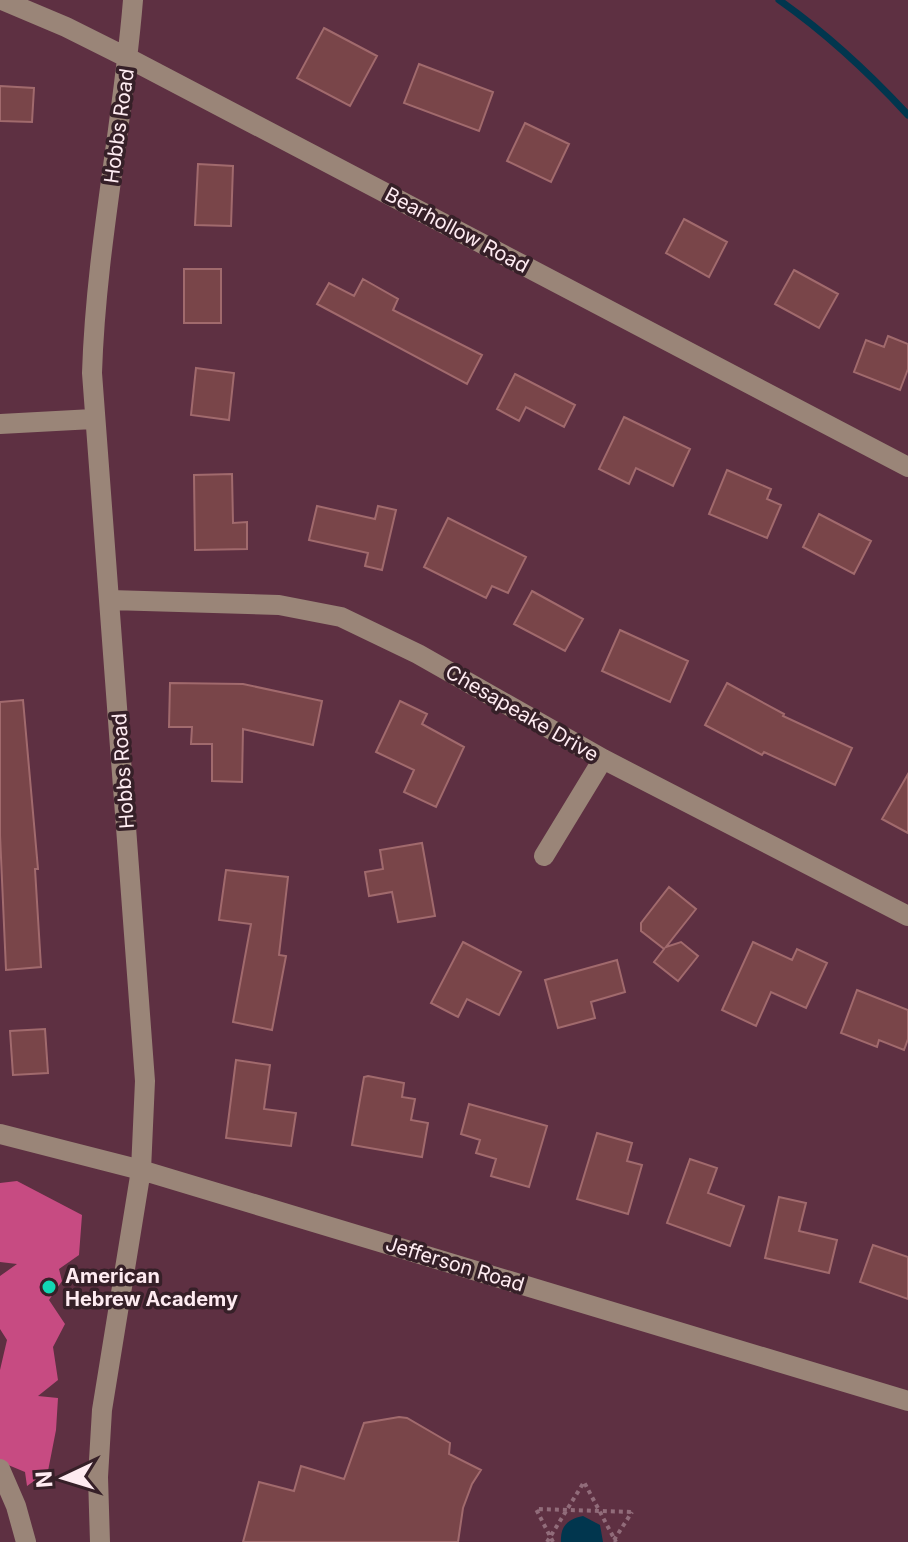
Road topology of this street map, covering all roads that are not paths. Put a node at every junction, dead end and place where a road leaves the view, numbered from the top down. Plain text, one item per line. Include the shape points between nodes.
1 (2, 0) edge
2 (133, 0) edge
3 (128, 58) junction
4 (93, 419) junction
5 (0, 424) edge
6 (908, 467) edge
7 (110, 600) junction
8 (603, 759) junction
9 (544, 856) dead end
10 (908, 916) edge
11 (0, 1134) edge
12 (141, 1170) junction
13 (908, 1401) edge
14 (0, 1469) edge
15 (26, 1542) edge
16 (100, 1542) edge

1 - 3 street, Bearhollow Road
2 - 3 street, Hobbs Road
3 - 4 street, Hobbs Road via 96,288
3 - 6 street, Bearhollow Road
4 - 5 street
4 - 7 street, Hobbs Road
7 - 8 street, Chesapeake Drive via 279,605 341,617 418,654
7 - 12 street, Hobbs Road via 142,1017
8 - 9 street
8 - 10 street, Chesapeake Drive
11 - 12 street, Jefferson Road
12 - 13 street, Jefferson Road
12 - 16 street, Hobbs Road via 102,1410
14 - 15 street

